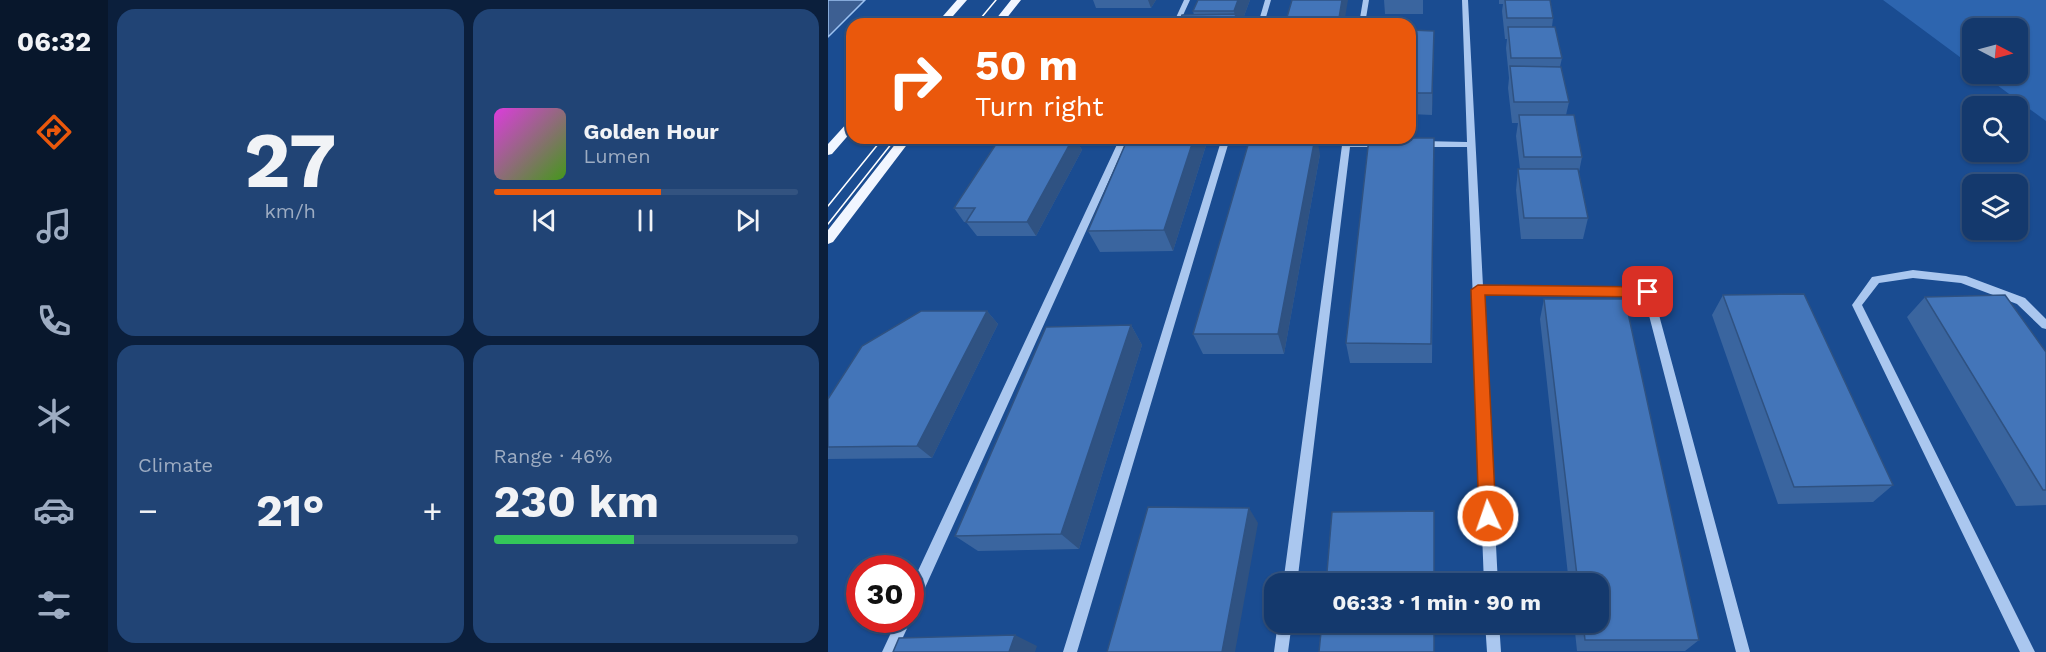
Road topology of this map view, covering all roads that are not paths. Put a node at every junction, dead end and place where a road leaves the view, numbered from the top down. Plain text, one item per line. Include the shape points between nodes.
1 (962, 0) edge
2 (1016, 0) edge
3 (1186, 0) edge
4 (1268, 0) edge
5 (1365, 0) edge
6 (1465, 0) edge
7 (946, 18) edge
8 (1002, 18) edge
9 (1178, 18) edge
10 (1263, 18) edge
11 (1363, 18) edge
12 (846, 131) edge
13 (901, 144) edge
14 (1121, 144) edge
15 (1224, 144) edge
16 (1347, 144) edge
17 (1415, 144) edge
18 (1472, 145) junction
19 (828, 151) edge
20 (828, 239) edge
21 (1478, 290) junction
22 (2046, 325) edge
23 (1291, 573) edge
24 (1491, 573) edge
25 (924, 574) edge
26 (898, 633) edge
27 (1284, 633) edge
28 (1493, 633) edge
29 (889, 652) edge
30 (1070, 652) edge
31 (1281, 652) edge
32 (1494, 652) edge
33 (1743, 652) edge
34 (2028, 652) edge

1 - 7 main road
2 - 8 main road
3 - 9 street
4 - 10 street
5 - 11 street
6 - 18 street
12 - 19 main road
13 - 20 main road
14 - 25 street
15 - 30 street
16 - 23 street
17 - 18 street
18 - 21 street
21 - 24 street
21 - 33 street via 1648,292
22 - 34 street via 2021,301 1953,278 1913,274 1876,280 1857,306
26 - 29 street
27 - 31 street
28 - 32 street

